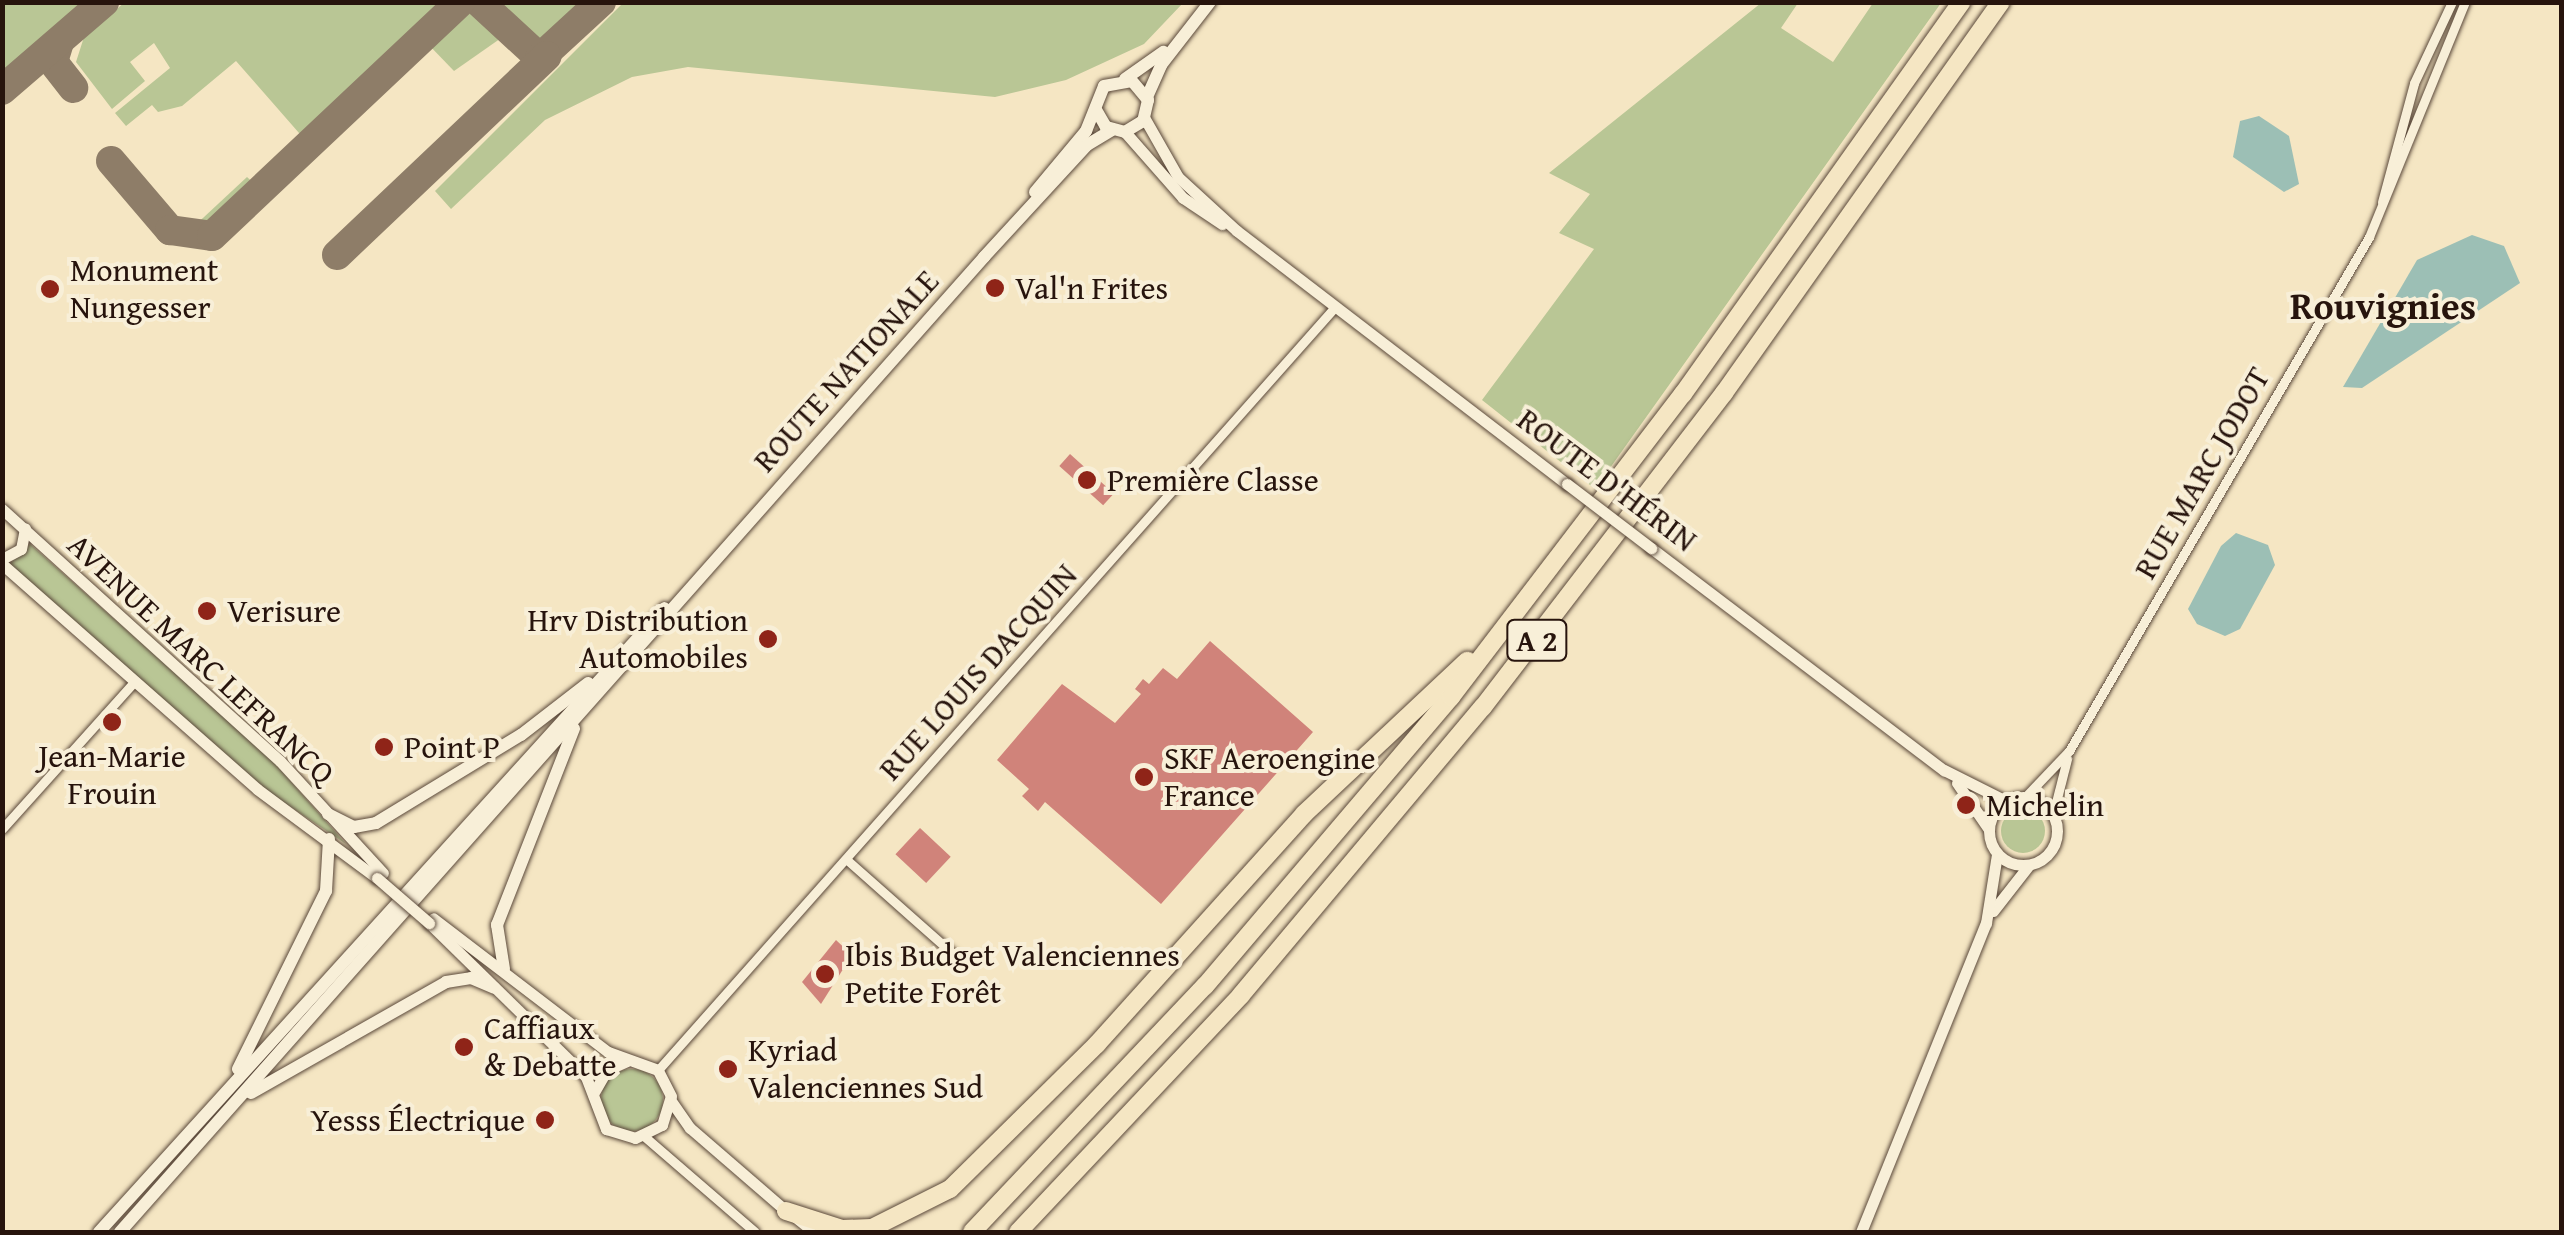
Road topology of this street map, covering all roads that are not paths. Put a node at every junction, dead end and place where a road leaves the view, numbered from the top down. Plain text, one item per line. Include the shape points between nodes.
1 (1210, 2) edge
2 (1962, 2) edge
3 (2001, 2) edge
4 (2452, 2) edge
5 (2465, 2) edge
6 (1180, 36) junction
7 (1125, 79) junction
8 (1148, 97) junction
9 (1096, 110) junction
10 (1146, 118) junction
11 (1119, 131) junction
12 (2377, 219) junction
13 (1237, 232) junction
14 (984, 257) junction
15 (1335, 307) junction
16 (2, 509) edge
17 (749, 521) junction
18 (25, 528) junction
19 (2, 562) edge
20 (1543, 581) junction
21 (638, 638) junction
22 (134, 681) junction
23 (581, 715) junction
24 (2069, 751) junction
25 (1944, 770) junction
26 (2025, 797) junction
27 (2006, 801) junction
28 (328, 814) junction
29 (2052, 814) junction
30 (1988, 828) junction
31 (2, 829) edge
32 (329, 839) junction
33 (1997, 854) junction
34 (846, 860) junction
35 (2029, 865) junction
36 (380, 875) junction
37 (431, 920) junction
38 (1986, 924) junction
39 (958, 959) dead end
40 (504, 969) junction
41 (494, 988) junction
42 (627, 1061) junction
43 (658, 1070) junction
44 (593, 1094) junction
45 (220, 1098) junction
46 (672, 1100) junction
47 (226, 1113) junction
48 (645, 1136) junction
49 (786, 1211) junction
50 (99, 1232) edge
51 (120, 1232) edge
52 (756, 1232) edge
53 (812, 1232) edge
54 (972, 1232) edge
55 (1018, 1232) edge
56 (1861, 1232) edge

1 - 6 main road
2 - 20 highway, A 2
3 - 55 highway, A 2 via 1724,394 1483,708 1241,995
4 - 12 street, RUE MARC JODOT via 2414,83
5 - 12 street, RUE MARC JODOT via 2427,80
6 - 7 main road
6 - 8 main road
7 - 8 main road
7 - 9 main road via 1104,86
8 - 10 main road
9 - 11 main road
9 - 14 main road, ROUTE NATIONALE
10 - 11 main road
10 - 13 street, ROUTE D'HÉRIN via 1172,170
11 - 13 street, ROUTE D'HÉRIN via 1191,206
11 - 14 main road, ROUTE NATIONALE via 1087,145
12 - 24 street, RUE MARC JODOT
13 - 15 street, ROUTE D'HÉRIN
14 - 17 main road, ROUTE NATIONALE
15 - 25 street, ROUTE D'HÉRIN, bridge
15 - 34 street, RUE LOUIS DACQUIN
16 - 18 street, AVENUE MARC LEFRANCQ
17 - 21 main road
17 - 23 main road
18 - 19 street, AVENUE MARC LEFRANCQ via 20,549
18 - 28 street, AVENUE MARC LEFRANCQ
19 - 22 street, AVENUE MARC LEFRANCQ
20 - 49 highway via 1304,814 1097,1044 950,1189 872,1228 832,1227
20 - 54 highway, A 2 via 1234,954
21 - 28 main road via 528,730 376,822 354,827
21 - 45 main road
22 - 31 street
22 - 32 street, AVENUE MARC LEFRANCQ via 264,795
23 - 40 main road via 496,925
23 - 47 main road
24 - 26 street, RUE MARC JODOT
24 - 29 street, RUE MARC JODOT
25 - 27 street, ROUTE D'HÉRIN
25 - 30 street, ROUTE D'HÉRIN
26 - 27 street
26 - 29 street
27 - 30 street
28 - 36 street, AVENUE MARC LEFRANCQ
29 - 35 street via 2054,845
30 - 33 street
32 - 36 street, AVENUE MARC LEFRANCQ
32 - 45 main road via 326,891
33 - 35 street
33 - 38 street
34 - 39 street
34 - 43 street, RUE LOUIS DACQUIN
35 - 38 street
36 - 37 street, bridge
37 - 40 street
37 - 41 street
38 - 56 street
40 - 42 street
41 - 44 street via 582,1073
41 - 47 main road via 470,978 446,982 300,1060
42 - 43 street
42 - 44 street via 606,1070
43 - 46 street
44 - 48 street via 606,1129
45 - 50 main road
46 - 48 street via 665,1120
46 - 49 street via 690,1128
47 - 51 main road
48 - 52 street
49 - 53 street

